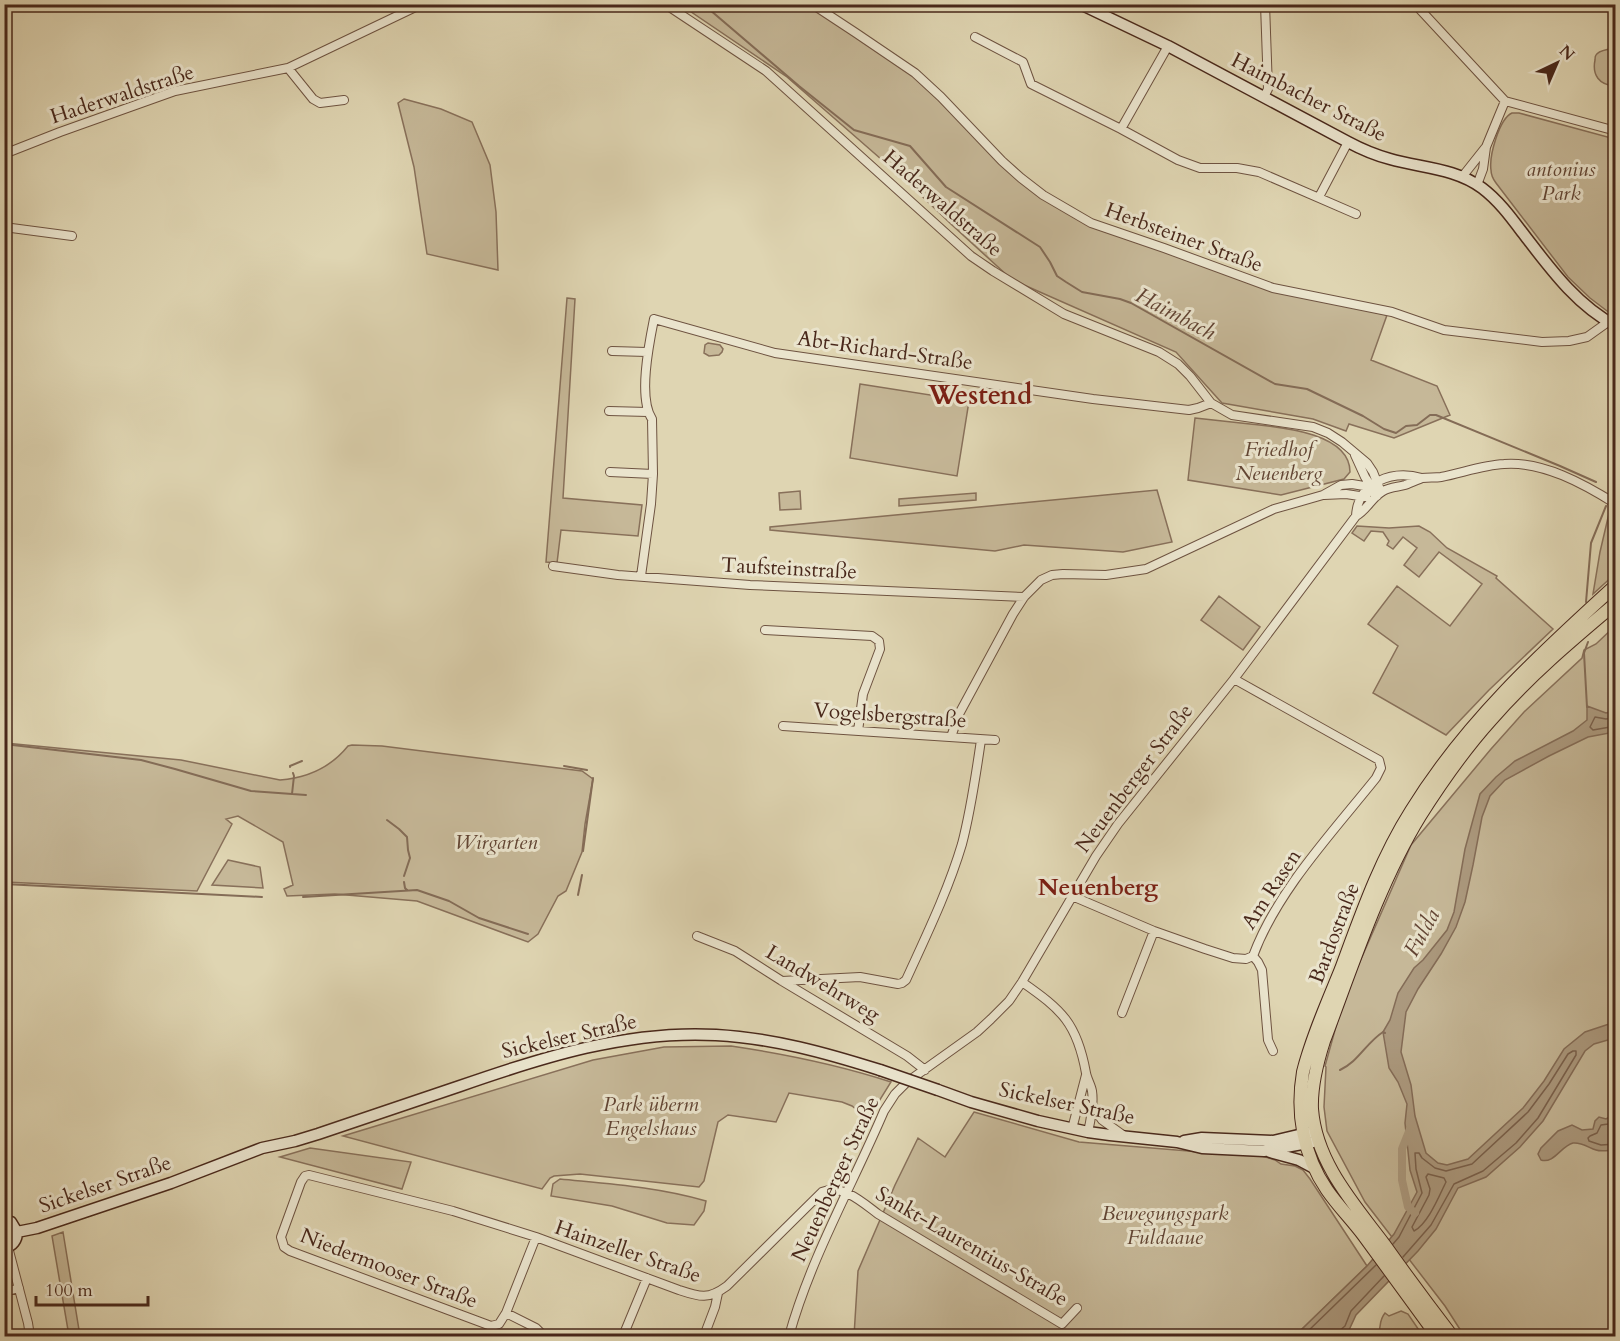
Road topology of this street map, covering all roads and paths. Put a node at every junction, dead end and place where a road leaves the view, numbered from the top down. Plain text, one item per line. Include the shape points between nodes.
1 (422, 4) edge
2 (665, 4) edge
3 (812, 4) edge
4 (1080, 4) edge
5 (1264, 4) edge
6 (1415, 4) edge
7 (975, 37) dead end
8 (1168, 46) junction
9 (288, 68) junction
10 (1264, 97) junction
11 (344, 100) dead end
12 (1505, 101) junction
13 (1121, 129) junction
14 (1616, 131) edge
15 (1348, 142) junction
16 (1486, 147) junction
17 (4, 154) edge
18 (1462, 177) junction
19 (1477, 184) junction
20 (1319, 197) junction
21 (1356, 214) dead end
22 (4, 227) edge
23 (72, 236) dead end
24 (1612, 324) edge
25 (612, 351) dead end
26 (647, 352) junction
27 (1211, 403) junction
28 (609, 411) dead end
29 (648, 412) junction
30 (610, 472) dead end
31 (653, 474) junction
32 (1422, 478) junction
33 (1372, 485) junction
34 (1323, 495) junction
35 (1363, 496) junction
36 (1377, 496) junction
37 (1616, 504) edge
38 (1356, 516) junction
39 (553, 566) dead end
40 (641, 576) junction
41 (1616, 585) edge
42 (1024, 597) junction
43 (1616, 603) edge
44 (765, 630) dead end
45 (1234, 679) junction
46 (783, 726) dead end
47 (858, 731) junction
48 (951, 737) junction
49 (981, 740) junction
50 (995, 740) dead end
51 (1072, 896) junction
52 (1154, 931) junction
53 (697, 936) dead end
54 (1253, 956) junction
55 (782, 981) junction
56 (1022, 982) junction
57 (1122, 1013) dead end
58 (1273, 1051) dead end
59 (925, 1070) junction
60 (1086, 1075) junction
61 (1092, 1105) junction
62 (1072, 1129) junction
63 (1089, 1132) junction
64 (1317, 1136) junction
65 (1127, 1137) junction
66 (1304, 1139) junction
67 (1178, 1142) junction
68 (1264, 1151) junction
69 (1314, 1169) junction
70 (305, 1176) joint
71 (846, 1193) junction
72 (4, 1220) edge
73 (1367, 1231) junction
74 (17, 1232) junction
75 (536, 1237) junction
76 (6, 1247) edge
77 (647, 1278) junction
78 (1409, 1287) junction
79 (19, 1288) junction
80 (4, 1292) edge
81 (718, 1293) junction
82 (1077, 1308) dead end
83 (506, 1313) junction
84 (30, 1336) edge
85 (544, 1336) edge
86 (623, 1336) edge
87 (704, 1336) edge
88 (789, 1336) edge
89 (1437, 1336) edge
90 (1452, 1336) edge

1 - 9 street, Haderwaldstraße
2 - 27 street, Haderwaldstraße via 766,70 971,256 1064,314 1169,358 1190,376
3 - 24 street, Herbsteiner Straße via 915,73 1021,178 1090,223 1273,288 1392,312 1444,330 1542,342 1587,337
4 - 8 main road, Haimbacher Straße
5 - 10 street via 1268,89
6 - 12 street
7 - 13 street via 1023,62 1031,84
8 - 10 main road, Haimbacher Straße
8 - 13 street
9 - 11 street via 320,103
9 - 17 street, Haderwaldstraße via 175,91
10 - 15 main road, Haimbacher Straße
12 - 14 street
12 - 16 street
13 - 20 street via 1200,168 1259,172
15 - 18 main road, Haimbacher Straße via 1389,159
15 - 20 street
16 - 18 street
16 - 19 street
18 - 19 main road, Haimbacher Straße
19 - 24 main road, Haimbacher Straße via 1498,203 1574,295
20 - 21 street
22 - 23 street
25 - 26 street
26 - 27 street, Abt-Richard-Straße via 654,320 775,353 1116,402 1189,410
26 - 29 street
27 - 33 street via 1232,415 1313,427 1328,433 1367,463 1373,472
28 - 29 street
29 - 31 street via 652,419
30 - 31 street
31 - 40 street
32 - 33 street via 1387,477
32 - 36 street
32 - 37 street via 1518,464 1558,474
33 - 34 street via 1341,485
33 - 35 street, Neuenberger Straße
33 - 36 street
34 - 35 street
34 - 42 street via 1274,509 1146,569 1106,575 1052,575
35 - 36 street
35 - 38 street, Neuenberger Straße
36 - 38 street, Neuenberger Straße
38 - 45 street, Neuenberger Straße
39 - 40 street, Taufsteinstraße
40 - 42 street, Taufsteinstraße via 750,585
41 - 66 main road, Bardostraße via 1484,712 1411,811 1364,907 1305,1064 1299,1109
42 - 48 street via 959,714
43 - 64 main road, Bardostraße via 1550,659 1490,720 1420,816 1376,906 1324,1041 1312,1095
44 - 47 street via 872,636 879,641 880,649 863,694
45 - 51 street, Neuenberger Straße via 1121,821
45 - 54 street, Am Rasen via 1379,760 1381,768 1288,890
46 - 47 street, Vogelsbergstraße
47 - 48 street, Vogelsbergstraße
48 - 49 street, Vogelsbergstraße
49 - 50 street, Vogelsbergstraße
49 - 55 street via 962,844 906,980 902,984 860,977
51 - 52 street, Am Rasen
51 - 56 street, Neuenberger Straße
52 - 54 street, Am Rasen via 1233,958
52 - 57 street
53 - 55 street, Landwehrweg via 735,951
54 - 58 street via 1262,970 1268,1040
55 - 59 street, Landwehrweg
56 - 59 street, Neuenberger Straße via 1009,1001 977,1032
56 - 60 street via 1068,1022 1081,1047
59 - 71 street, Neuenberger Straße via 907,1082 884,1111
60 - 61 street
60 - 62 street
61 - 63 street
61 - 65 street via 1102,1120
62 - 63 main road, Sickelser Straße
62 - 74 main road, Sickelser Straße, bridge via 1004,1112 804,1048 736,1036 675,1035 582,1048 517,1066
63 - 65 main road, Sickelser Straße
64 - 66 main road, Sickelser Straße
64 - 73 main road, Bardostraße via 1325,1158
65 - 67 main road, Sickelser Straße
66 - 67 main road, Sickelser Straße via 1202,1138
66 - 68 main road, Sickelser Straße
66 - 69 main road, Bardostraße
67 - 68 main road, Sickelser Straße via 1202,1148
68 - 69 main road via 1299,1160
69 - 73 main road, Bardostraße via 1326,1190
70 - 75 street, Hainzeller Straße via 453,1211
70 - 83 street, Niedermooser Straße via 281,1237 284,1247 491,1326 499,1324
71 - 81 street, Hainzeller Straße via 833,1188 822,1192
71 - 82 street, Sankt-Laurentius-Straße via 1062,1324
71 - 88 street, Neuenberger Straße via 815,1260
72 - 74 main road via 11,1222
73 - 78 main road, Bardostraße
74 - 76 main road via 15,1242
75 - 77 street, Hainzeller Straße
75 - 83 street, Hainzeller Straße
76 - 79 street
77 - 81 street, Hainzeller Straße via 702,1297
77 - 86 street
78 - 89 main road, Bardostraße
78 - 90 main road, Bardostraße
79 - 80 street
79 - 84 street
81 - 87 street
83 - 85 street, Niedermooser Straße via 537,1328

